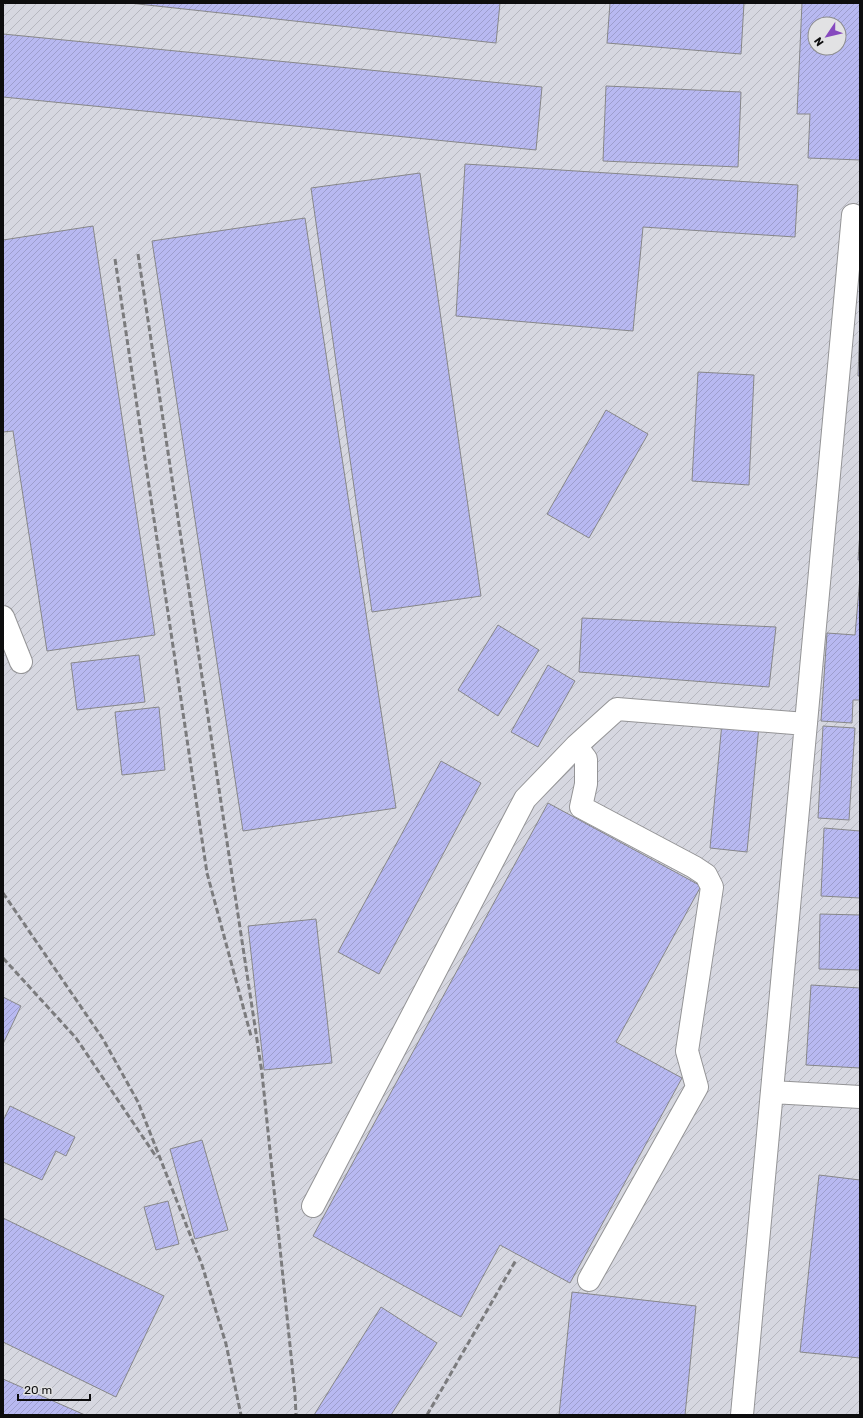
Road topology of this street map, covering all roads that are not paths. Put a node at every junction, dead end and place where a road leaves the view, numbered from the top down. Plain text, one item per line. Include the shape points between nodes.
1 (853, 215) dead end
2 (3, 617) edge
3 (21, 662) dead end
4 (806, 724) junction
5 (576, 746) junction
6 (772, 1092) junction
7 (860, 1097) edge
8 (313, 1206) dead end
9 (589, 1280) dead end
10 (742, 1415) edge

1 - 4 lane
2 - 3 lane
4 - 5 lane via 617,709
4 - 6 lane
5 - 8 lane via 525,799
5 - 9 lane via 586,759 586,784 581,807 694,867 706,875 712,887 687,1051 697,1087
6 - 7 lane
6 - 10 lane

